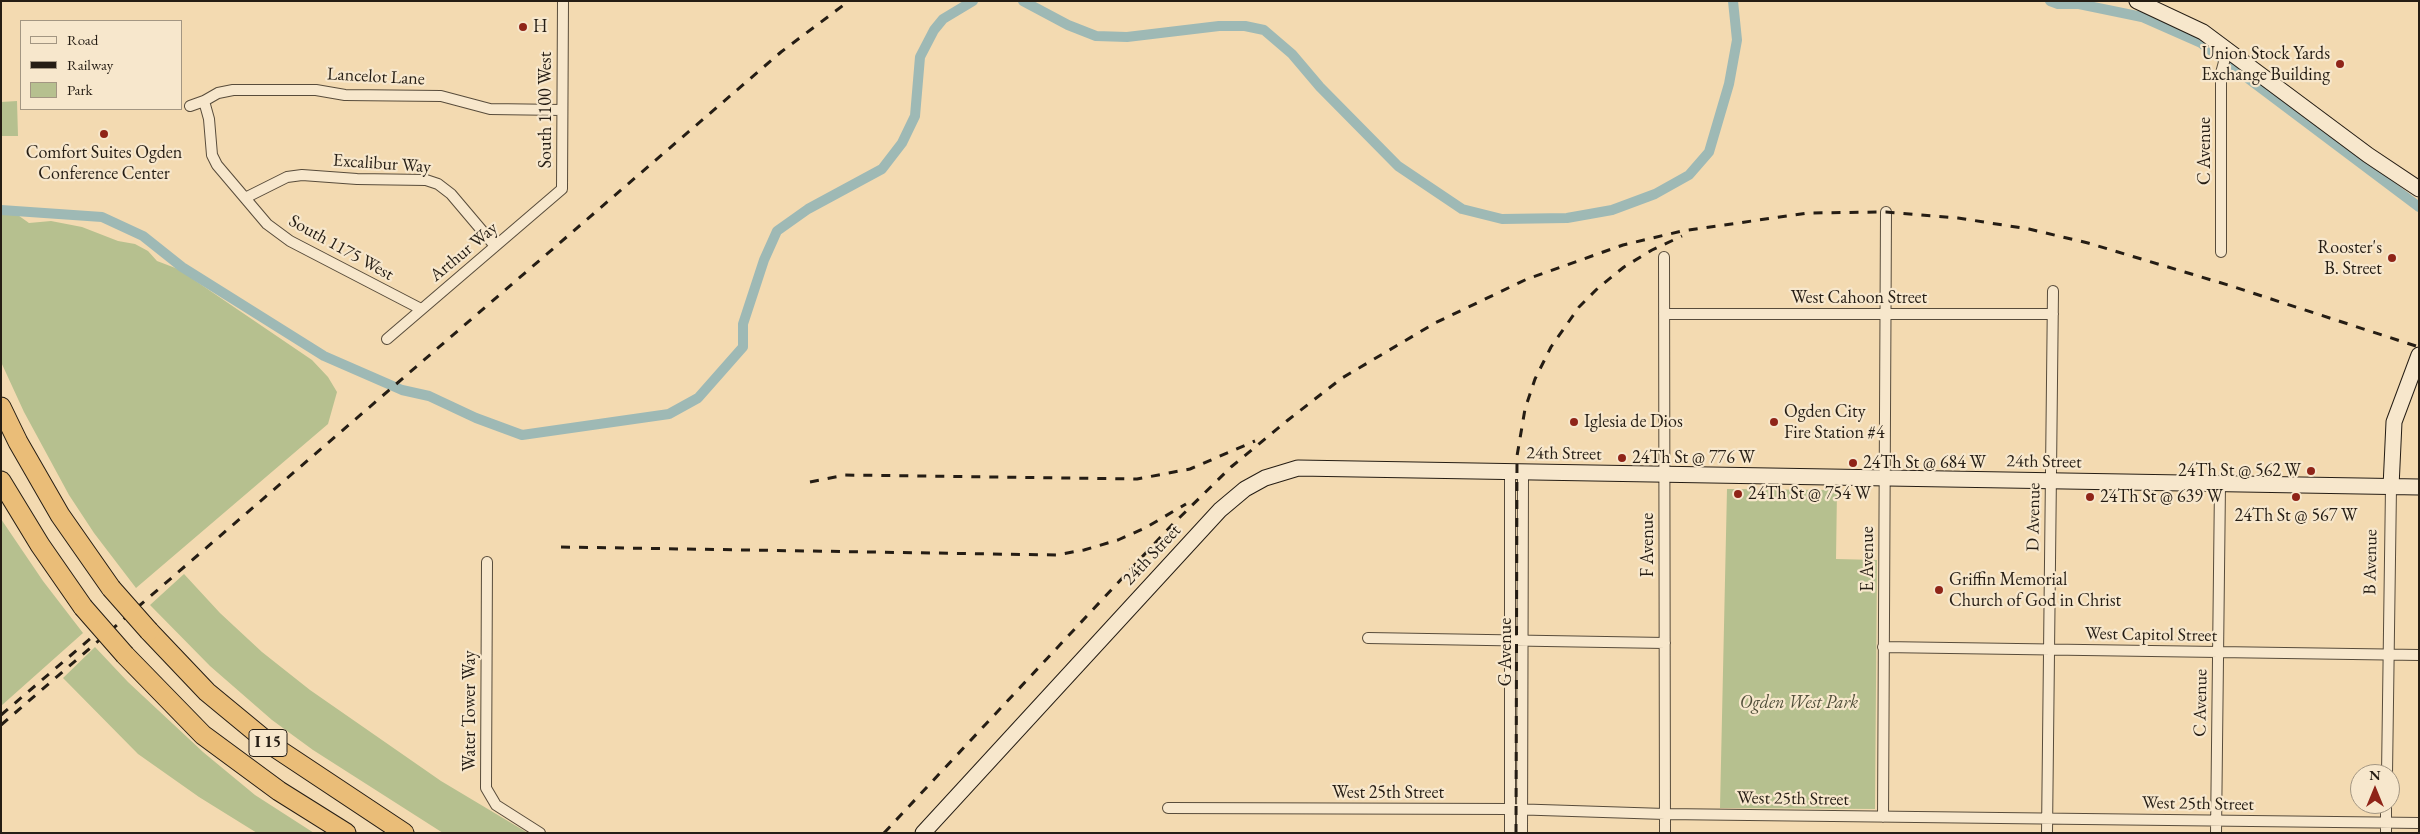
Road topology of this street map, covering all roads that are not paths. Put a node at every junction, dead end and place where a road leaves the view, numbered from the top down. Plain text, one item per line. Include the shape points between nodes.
1 (563, 1) edge
2 (2137, 1) edge
3 (2227, 51) junction
4 (204, 101) junction
5 (190, 106) dead end
6 (562, 110) junction
7 (2419, 189) edge
8 (562, 190) joint
9 (245, 198) junction
10 (1886, 212) dead end
11 (496, 246) junction
12 (2221, 252) dead end
13 (1664, 257) dead end
14 (2053, 291) dead end
15 (421, 309) junction
16 (1664, 314) junction
17 (2053, 314) junction
18 (1885, 315) junction
19 (387, 339) dead end
20 (2419, 355) edge
21 (1, 407) edge
22 (1516, 472) junction
23 (1664, 474) junction
24 (1884, 478) junction
25 (1, 481) edge
26 (2051, 481) junction
27 (2220, 484) junction
28 (2391, 487) junction
29 (2419, 487) edge
30 (487, 562) dead end
31 (1368, 638) dead end
32 (1510, 642) junction
33 (1522, 642) junction
34 (1665, 642) junction
35 (1884, 647) junction
36 (2049, 649) junction
37 (2218, 652) junction
38 (2388, 655) junction
39 (2419, 655) edge
40 (2387, 764) edge
41 (1168, 808) dead end
42 (1510, 809) junction
43 (1522, 810) junction
44 (1665, 814) junction
45 (2386, 814) edge
46 (1883, 817) junction
47 (2047, 819) junction
48 (2216, 821) junction
49 (2419, 823) edge
50 (2386, 828) edge
51 (346, 833) edge
52 (404, 833) edge
53 (540, 833) edge
54 (923, 833) edge
55 (1510, 833) edge
56 (1522, 833) edge
57 (1665, 833) edge
58 (2047, 833) edge
59 (2216, 833) edge

1 - 6 street, South 1100 West
2 - 3 main road via 2203,32
3 - 7 main road
3 - 12 street, C Avenue via 2221,73
4 - 5 street, Lancelot Lane
4 - 6 street, Lancelot Lane via 218,93 233,90 316,90 345,95 441,96 490,108
4 - 9 street, South 1175 West via 212,155
6 - 8 street, South 1100 West
8 - 11 street, Arthur Way
9 - 11 street, Excalibur Way via 287,178 302,175 426,180 438,184 450,194
9 - 15 street, South 1175 West via 267,224 290,241
10 - 18 street, E Avenue
11 - 15 street, Arthur Way
13 - 16 street, F Avenue
14 - 17 street, D Avenue
15 - 19 street, Arthur Way
16 - 18 street, West Cahoon Street
16 - 23 street, F Avenue
17 - 18 street, West Cahoon Street
17 - 26 street, D Avenue
18 - 24 street, E Avenue
20 - 28 main road, B Avenue via 2394,422
21 - 52 highway, I 15, bridge via 60,515 111,588 206,692 270,744
22 - 23 main road, 24th Street
22 - 32 street, G Avenue
22 - 33 street, G Avenue
22 - 54 main road, 24th Street via 1298,468 1265,478 1245,489 1198,533
23 - 24 main road, 24th Street
23 - 34 street, F Avenue
24 - 26 main road, 24th Street
24 - 35 street, E Avenue
25 - 51 highway, I 15, bridge via 83,608 203,735 279,792
26 - 27 main road, 24th Street
26 - 36 street, D Avenue
27 - 28 main road, 24th Street
27 - 37 street, C Avenue
28 - 29 main road, 24th Street
28 - 38 street, B Avenue
30 - 53 street, Water Tower Way via 486,788 496,805
31 - 32 street
32 - 33 street
32 - 42 street, G Avenue
33 - 34 street
33 - 43 street, G Avenue
34 - 44 street, F Avenue
35 - 36 street, West Capitol Street
35 - 46 street, E Avenue
36 - 37 street, West Capitol Street
36 - 47 street, D Avenue
37 - 38 street, West Capitol Street
37 - 48 street, C Avenue
38 - 39 street, West Capitol Street
38 - 40 street, B Avenue
41 - 42 street, West 25th Street
42 - 43 street, West 25th Street
42 - 55 street, G Avenue
43 - 44 street, West 25th Street
43 - 56 street, G Avenue
44 - 46 street, West 25th Street
44 - 57 street, F Avenue
45 - 50 street
46 - 47 street, West 25th Street
47 - 48 street, West 25th Street
47 - 58 street, D Avenue
48 - 50 street, West 25th Street
48 - 59 street, C Avenue
49 - 50 street, West 25th Street

